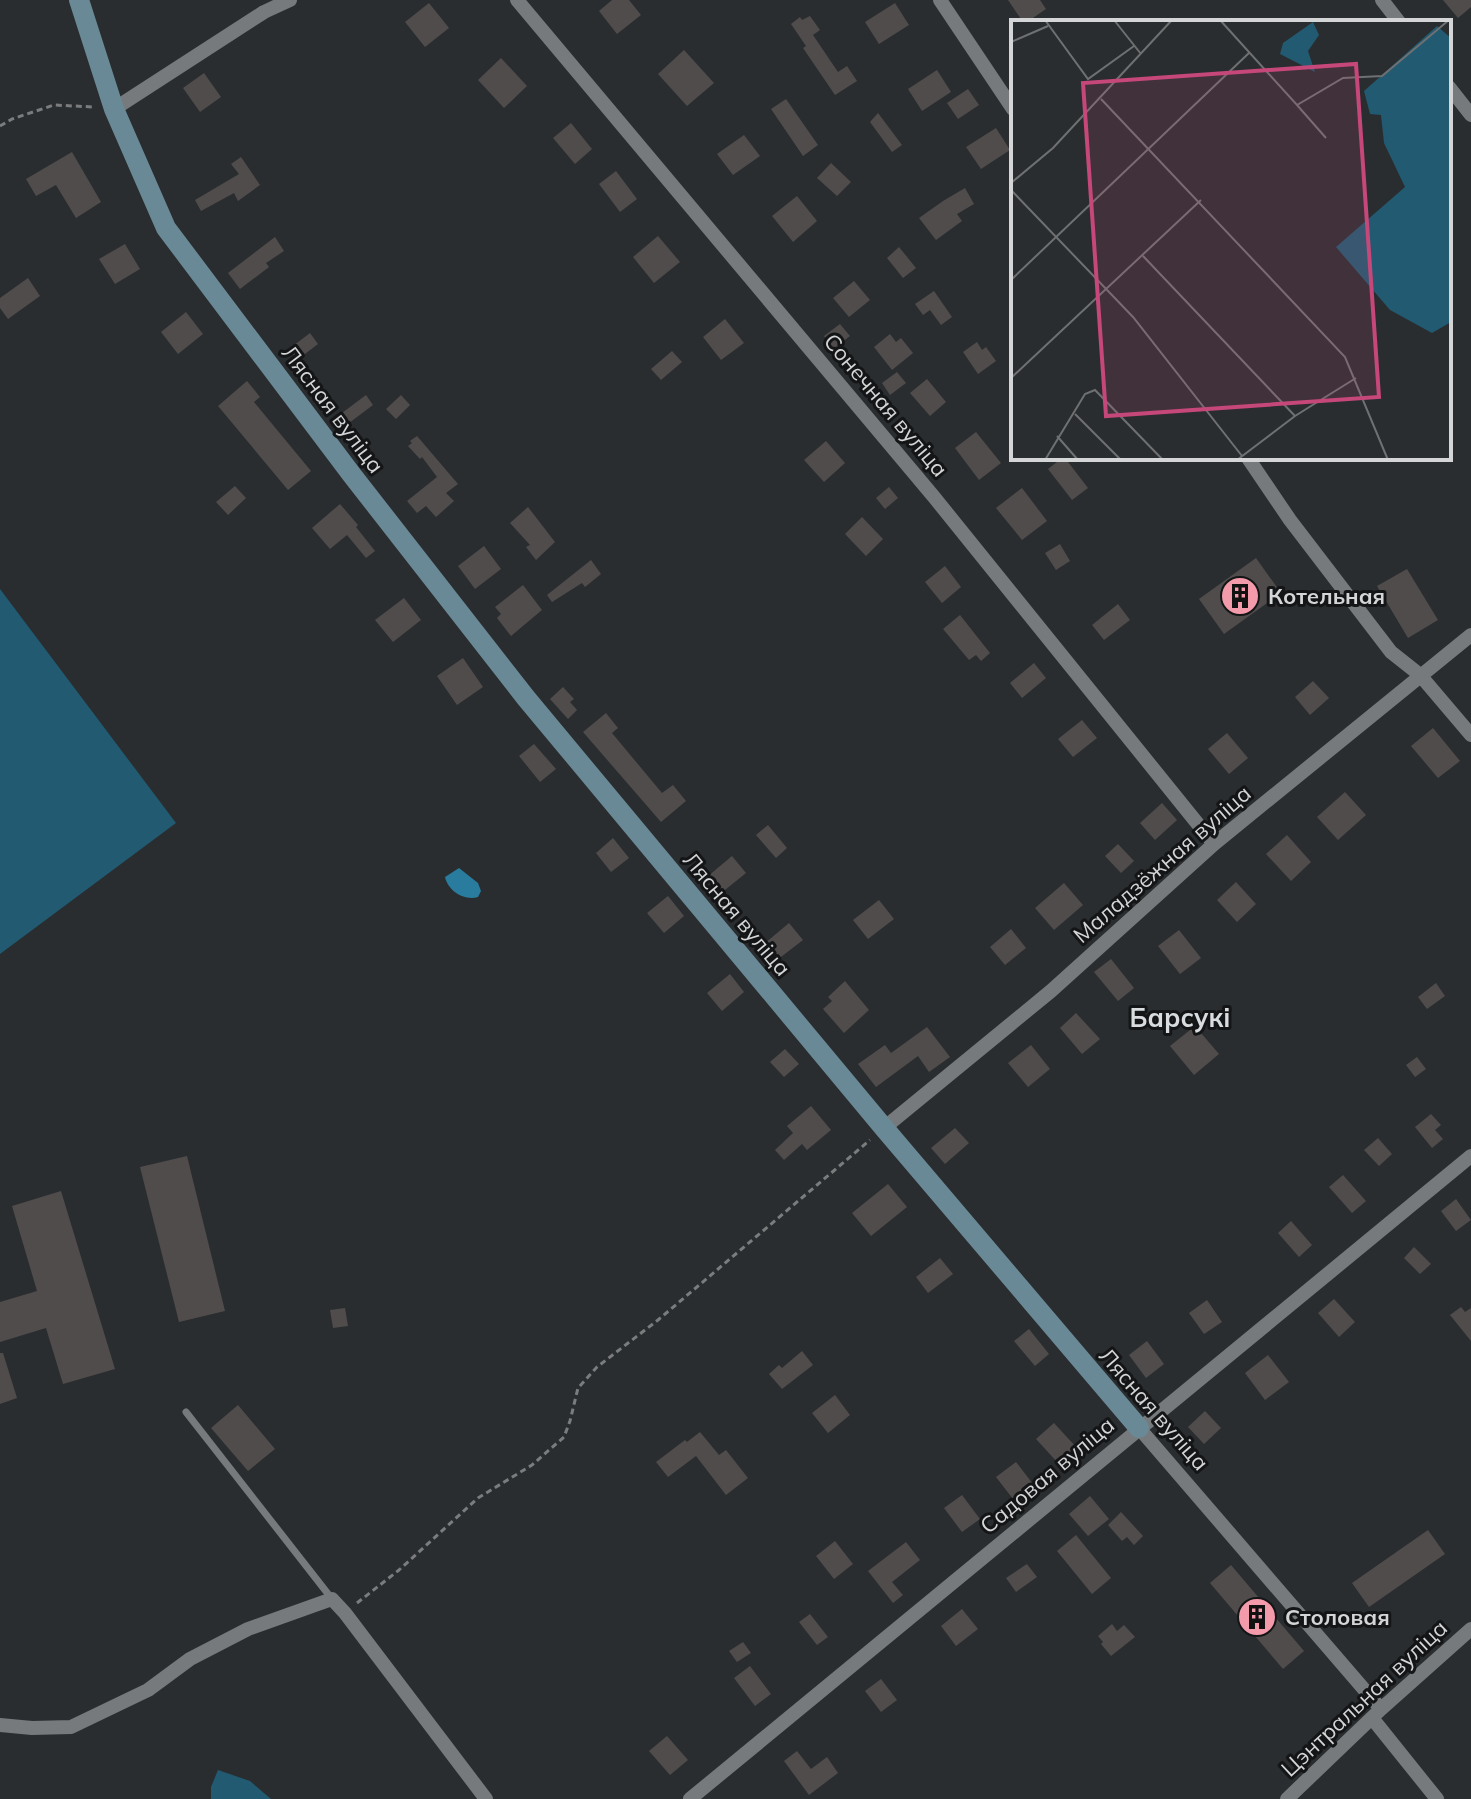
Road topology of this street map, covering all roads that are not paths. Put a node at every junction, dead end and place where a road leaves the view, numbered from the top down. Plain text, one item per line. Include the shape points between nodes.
1 (79, 0) edge
2 (290, 0) edge
3 (517, 0) edge
4 (940, 0) edge
5 (1382, 0) edge
6 (1397, 20) edge
7 (1451, 90) edge
8 (1011, 106) edge
9 (114, 109) junction
10 (1471, 115) edge
11 (1249, 460) edge
12 (1471, 635) edge
13 (1420, 675) junction
14 (1471, 735) edge
15 (1214, 844) junction
16 (884, 1128) junction
17 (1471, 1156) edge
18 (186, 1412) dead end
19 (1139, 1428) junction
20 (332, 1599) junction
21 (1471, 1629) edge
22 (1377, 1713) junction
23 (0, 1725) edge
24 (486, 1799) edge
25 (690, 1799) edge
26 (1287, 1799) edge
27 (1437, 1799) edge

1 - 9 street, Лясная вуліца
2 - 9 street
3 - 15 street, Сонечная вуліца via 934,497
4 - 8 street
5 - 6 street
7 - 10 street
9 - 16 street, Лясная вуліца via 166,228 324,438 526,698
11 - 13 street via 1391,652
12 - 13 street, Маладзёжная вуліца
13 - 14 street
13 - 15 street, Маладзёжная вуліца
15 - 16 street, Маладзёжная вуліца via 1051,991
16 - 19 street, Лясная вуліца
17 - 19 street, Садовая вуліца
18 - 20 lane
19 - 22 street, Лясная вуліца
19 - 25 street, Садовая вуліца
20 - 23 street via 248,1629 190,1659 148,1690 71,1727
20 - 24 street
21 - 22 street, Цэнтральная вуліца
22 - 26 street, Цэнтральная вуліца
22 - 27 street, Лясная вуліца

